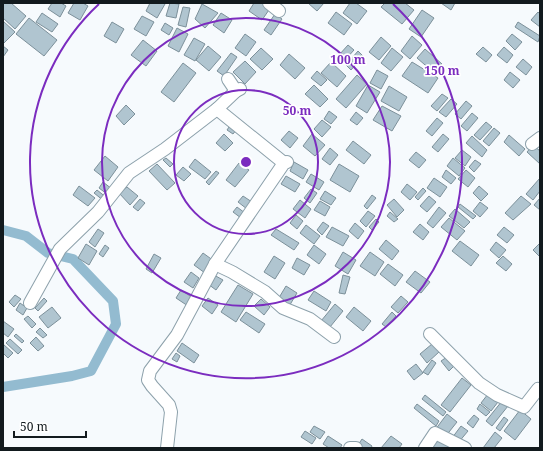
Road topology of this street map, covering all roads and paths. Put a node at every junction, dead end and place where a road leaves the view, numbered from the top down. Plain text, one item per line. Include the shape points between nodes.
1 (269, 3) edge
2 (279, 11) dead end
3 (228, 79) dead end
4 (217, 109) junction
5 (215, 264) junction
6 (30, 303) dead end
7 (430, 334) dead end
8 (334, 337) dead end
9 (540, 390) edge
10 (167, 448) edge
11 (350, 448) edge
12 (356, 448) edge
13 (425, 448) edge
14 (465, 448) edge

1 - 2 street
3 - 4 street via 238,90
4 - 5 street via 286,163
4 - 6 street via 129,173 98,212 60,249
5 - 8 street via 265,292 283,308 310,319
5 - 10 street via 177,335 150,372 148,380 169,405 171,412
7 - 9 street via 473,378 497,395 524,407 538,389
11 - 12 street
13 - 14 street via 436,433

